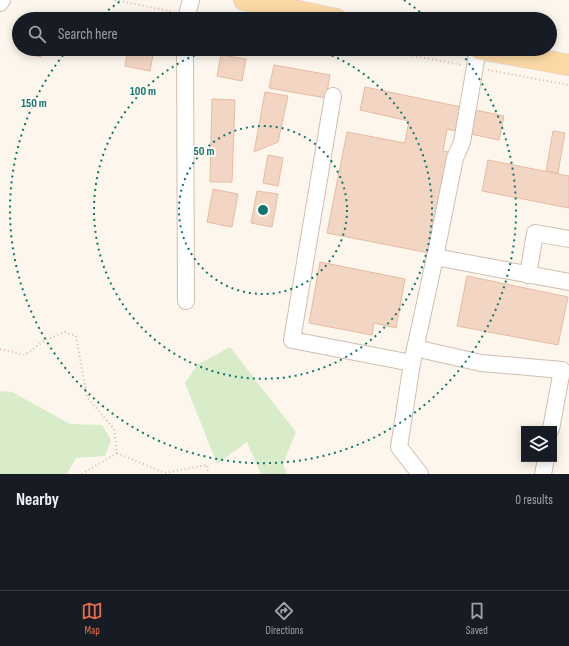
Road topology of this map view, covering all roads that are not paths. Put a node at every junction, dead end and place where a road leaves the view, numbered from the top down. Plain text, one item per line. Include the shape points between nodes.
1 (2, 0) edge
2 (244, 0) edge
3 (0, 3) edge
4 (302, 12) edge
5 (185, 56) edge
6 (478, 56) edge
7 (518, 56) edge
8 (569, 65) edge
9 (333, 96) dead end
10 (569, 239) edge
11 (434, 257) junction
12 (528, 275) junction
13 (569, 282) edge
14 (186, 302) dead end
15 (414, 356) junction
16 (552, 426) edge
17 (545, 462) edge
18 (420, 474) edge
19 (543, 474) edge

1 - 3 street
2 - 4 main road
5 - 14 street
6 - 11 street via 462,142 455,158
7 - 8 main road
9 - 15 street via 292,340
10 - 12 street via 535,233
11 - 12 street
11 - 15 street
12 - 13 street
15 - 16 street via 562,370
15 - 18 street via 399,447
17 - 19 street

